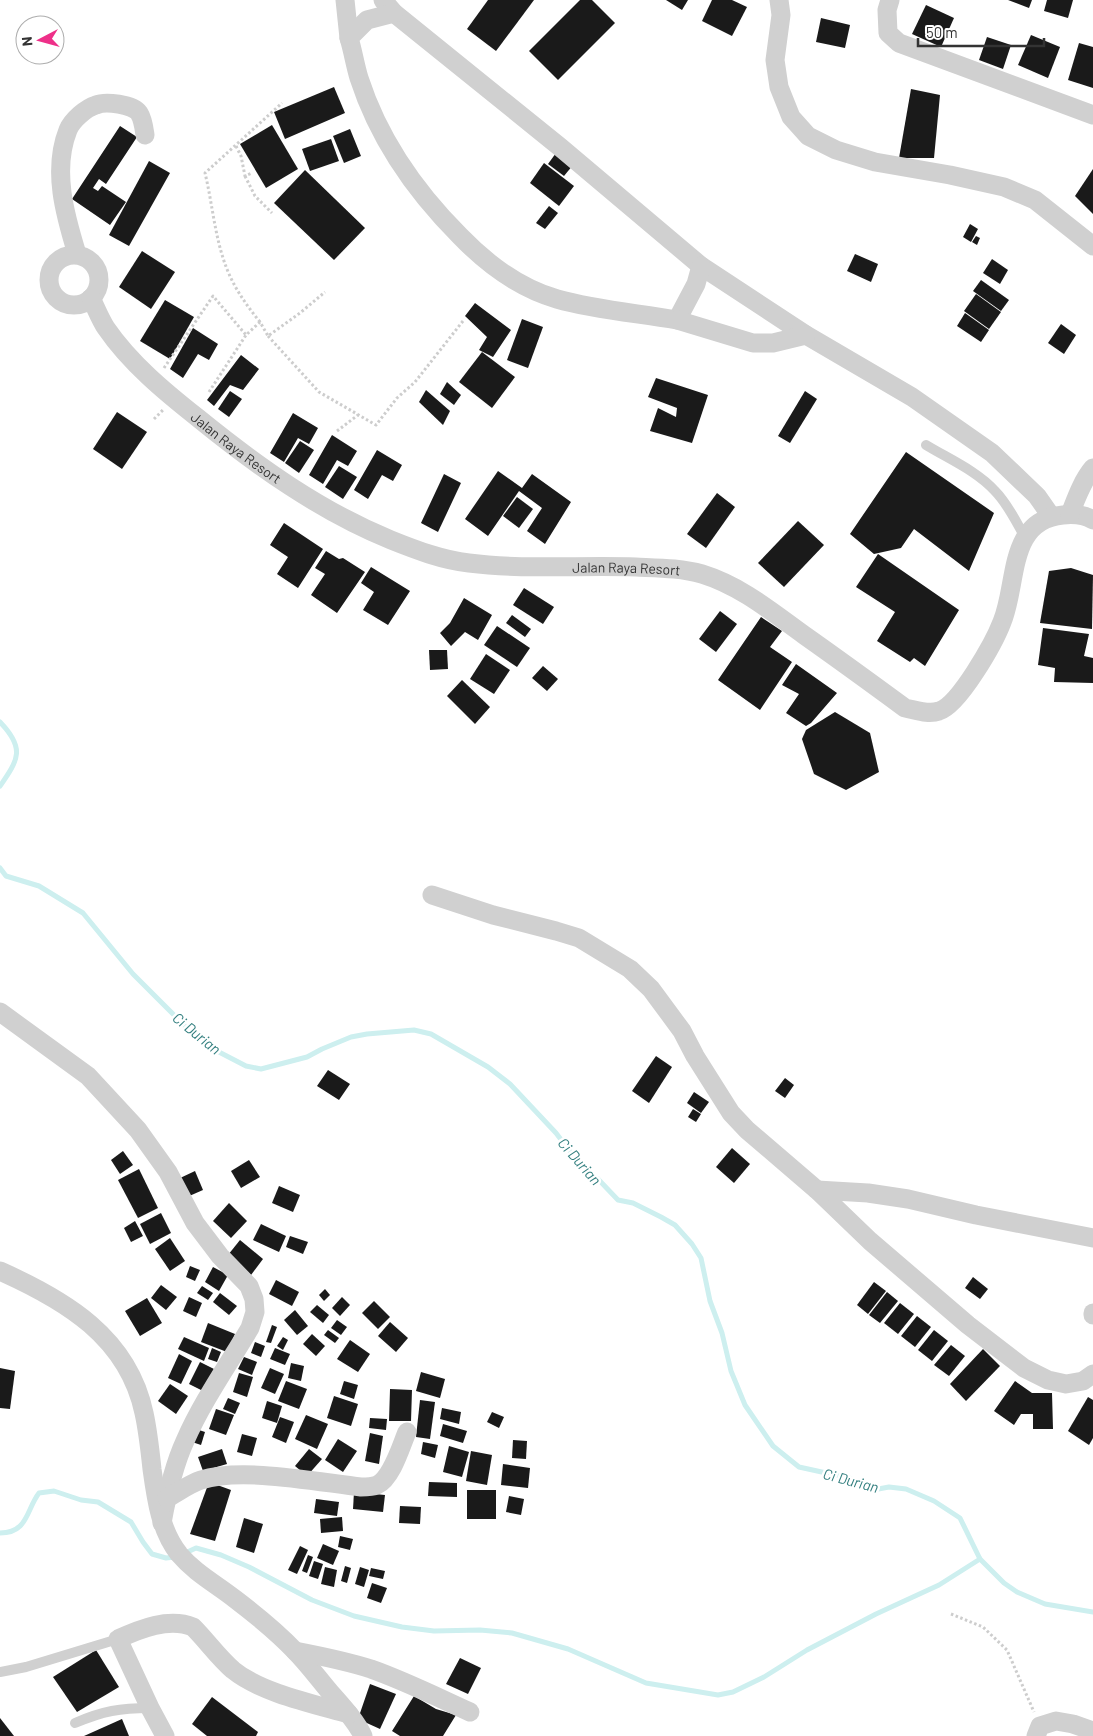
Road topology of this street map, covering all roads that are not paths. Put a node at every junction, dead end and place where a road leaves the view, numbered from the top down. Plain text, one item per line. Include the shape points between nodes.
1 (345, 0) edge
2 (779, 0) edge
3 (890, 0) edge
4 (389, 6) edge
5 (349, 38) junction
6 (1093, 115) edge
7 (145, 135) dead end
8 (1093, 246) edge
9 (77, 254) junction
10 (701, 266) junction
11 (91, 298) junction
12 (677, 320) junction
13 (806, 335) junction
14 (926, 445) dead end
15 (1093, 468) edge
16 (1070, 514) junction
17 (1051, 516) junction
18 (1093, 520) edge
19 (1025, 537) junction
20 (432, 895) dead end
21 (0, 1012) edge
22 (817, 1190) junction
23 (1093, 1238) edge
24 (0, 1270) edge
25 (1093, 1374) edge
26 (407, 1432) dead end
27 (166, 1498) junction
28 (162, 1523) junction
29 (118, 1639) junction
30 (296, 1651) junction
31 (0, 1672) edge
32 (150, 1708) junction
33 (470, 1712) dead end
34 (349, 1714) junction
35 (75, 1723) dead end
36 (1038, 1731) edge
37 (1093, 1731) edge
38 (165, 1736) edge
39 (363, 1736) edge

1 - 5 street
2 - 8 street via 781,15 775,60 779,87 791,117 808,136 836,150 875,162 1004,187 1035,200
3 - 6 street via 886,10 888,32 899,43
4 - 5 street via 367,20
4 - 10 street
5 - 12 street via 360,79 391,150 411,182 472,248 500,272 556,299
7 - 9 street via 139,112 125,105 96,104 80,114 68,128 60,162 68,224
9 - 11 street via 92,261 100,276 96,293
9 - 11 street via 61,258 55,264 49,279 50,287 67,304 83,303
10 - 12 street via 696,284
10 - 13 street
11 - 19 street, Jalan Raya Resort via 106,327 133,360 174,399 265,470 324,507 373,532 422,552 466,563 667,568 700,573 756,600 905,708 926,712 950,705 982,661 1003,621 1016,557
12 - 13 street via 753,343 773,343
13 - 17 street via 912,397 992,453 1036,496
14 - 19 lane via 982,479 997,492
15 - 16 street
16 - 17 street
16 - 18 street
17 - 19 street, Jalan Raya Resort
20 - 22 street via 579,938 630,969 651,989 682,1031 731,1113 766,1148
21 - 27 street via 88,1076 138,1130 168,1172 195,1223 249,1286 254,1299 250,1328 191,1429
22 - 23 street via 908,1199
22 - 25 street via 885,1254 1024,1368 1048,1380 1066,1384
24 - 28 street via 84,1318 123,1359 144,1412
26 - 27 street via 386,1478 372,1486 361,1488 253,1475 224,1475 200,1481
27 - 28 street
28 - 30 street via 178,1553 196,1571 234,1598
29 - 31 lane
29 - 32 street
29 - 34 street via 149,1627 187,1625 233,1670 248,1680 287,1696
30 - 33 street via 370,1669 416,1686
30 - 34 street
32 - 35 lane via 121,1709
32 - 38 street
34 - 39 street
36 - 37 street via 1056,1721

